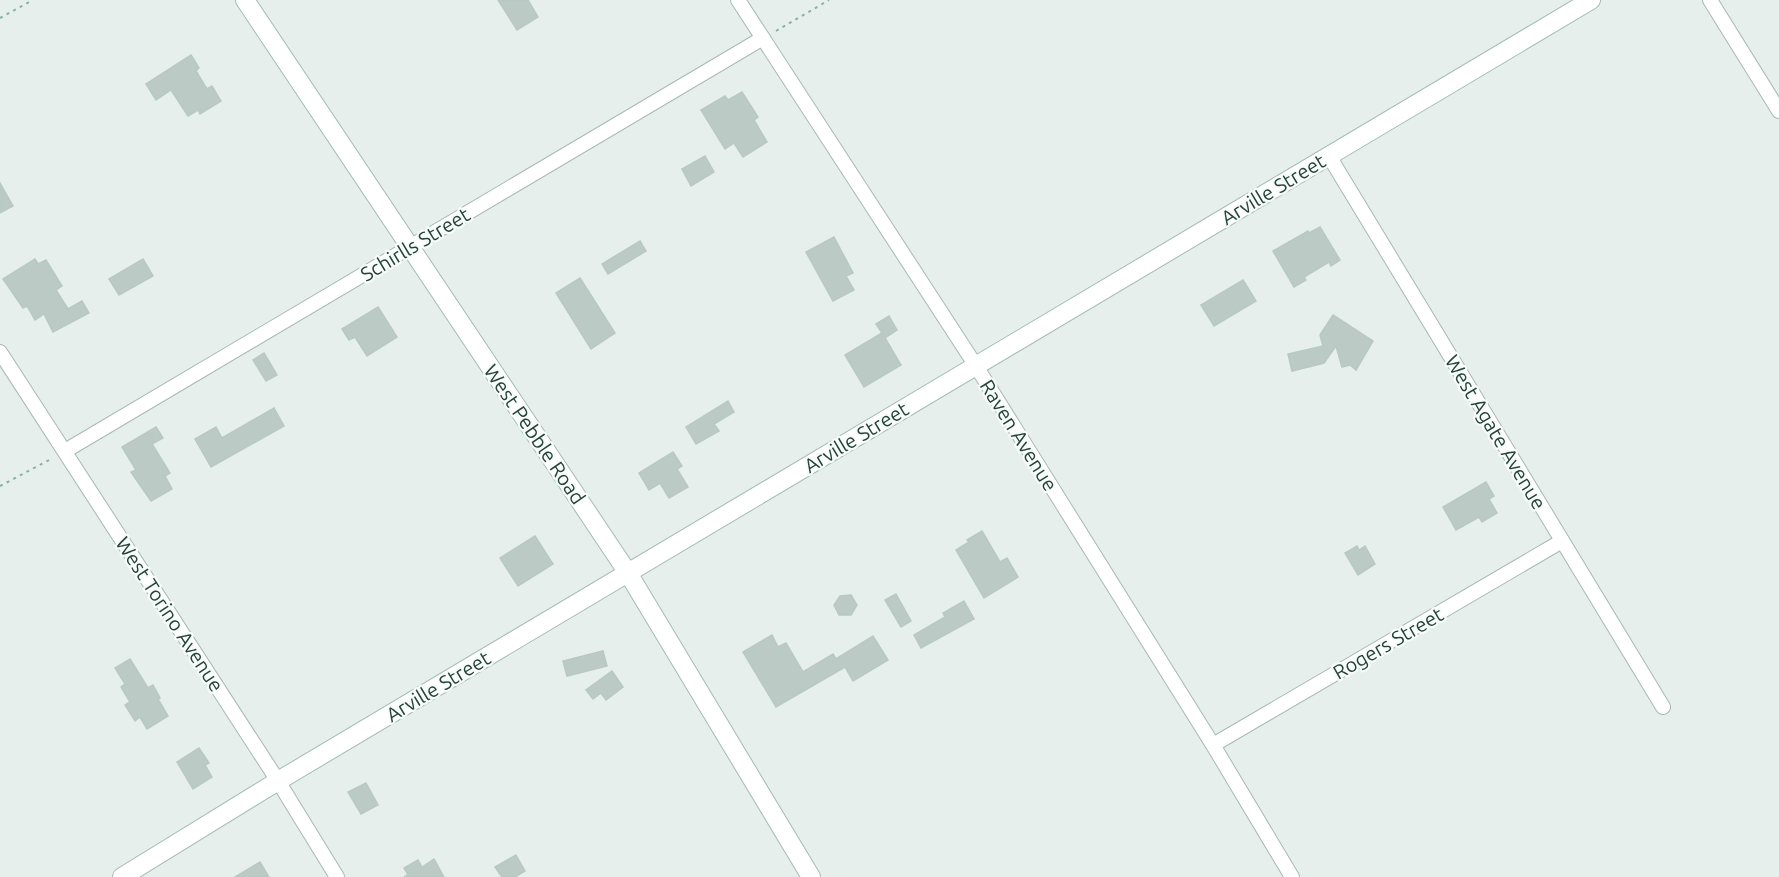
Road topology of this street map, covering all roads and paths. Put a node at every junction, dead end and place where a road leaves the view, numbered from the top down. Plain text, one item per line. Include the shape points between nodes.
1 (33, 0) edge
2 (245, 0) edge
3 (738, 0) edge
4 (829, 0) edge
5 (1591, 0) edge
6 (1710, 0) edge
7 (0, 18) edge
8 (763, 38) junction
9 (1779, 111) edge
10 (1329, 156) junction
11 (410, 247) junction
12 (0, 352) edge
13 (976, 366) junction
14 (65, 452) junction
15 (0, 486) edge
16 (1562, 541) junction
17 (628, 573) junction
18 (1663, 707) dead end
19 (1213, 745) junction
20 (278, 781) junction
21 (122, 877) edge
22 (337, 877) edge
23 (811, 877) edge
24 (1292, 877) edge

1 - 7 path
2 - 11 street, West Pebble Road
3 - 8 street, Raven Avenue
4 - 8 path
5 - 10 street, Arville Street
6 - 9 street
8 - 11 street, Schirlls Street
8 - 13 street, Raven Avenue
10 - 13 street, Arville Street
10 - 16 street, West Agate Avenue
11 - 14 street, Schirlls Street
11 - 17 street, West Pebble Road
12 - 14 street, West Torino Avenue
13 - 17 street, Arville Street
13 - 19 street, Raven Avenue
14 - 15 path
14 - 20 street, West Torino Avenue
16 - 18 street, West Agate Avenue
16 - 19 street, Rogers Street
17 - 20 street, Arville Street
17 - 23 street, West Pebble Road
19 - 24 street, Raven Avenue
20 - 21 street, Arville Street
20 - 22 street, West Torino Avenue

